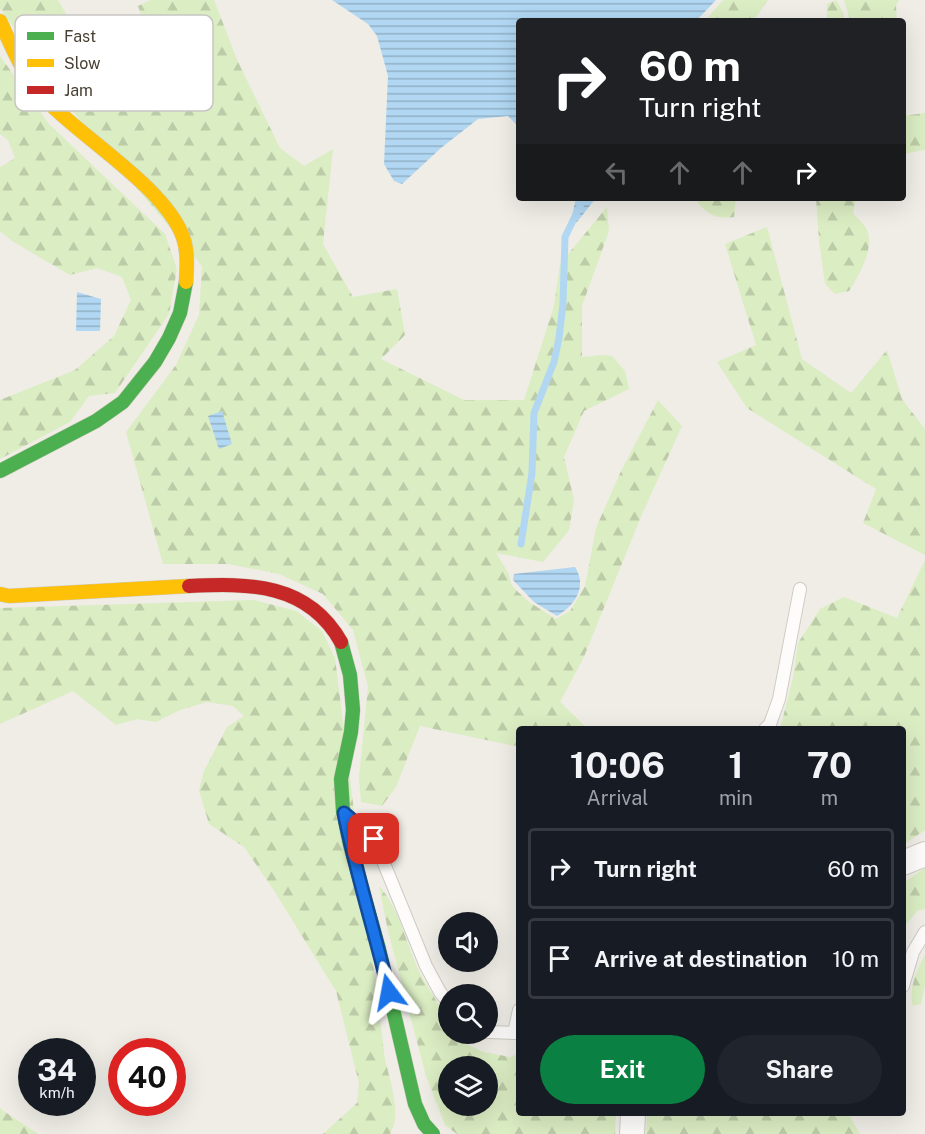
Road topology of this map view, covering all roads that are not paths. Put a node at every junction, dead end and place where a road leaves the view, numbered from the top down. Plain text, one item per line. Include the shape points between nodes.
1 (0, 21) edge
2 (15, 53) edge
3 (59, 111) edge
4 (0, 471) edge
5 (800, 589) dead end
6 (0, 594) edge
7 (768, 726) edge
8 (344, 813) junction
9 (925, 854) edge
10 (906, 862) edge
11 (925, 932) edge
12 (906, 976) edge
13 (438, 988) edge
14 (498, 1032) edge
15 (516, 1032) edge
16 (633, 1116) edge
17 (433, 1134) edge
18 (632, 1134) edge

1 - 2 street
3 - 4 street via 172,216 183,235 188,289 181,314 157,359 123,402 95,422
5 - 7 lane via 778,699
6 - 8 street via 226,584 256,586 304,601 324,616 341,641 349,670 351,730 341,774
8 - 13 lane via 374,839
8 - 17 street via 415,1104
9 - 10 street
11 - 12 lane via 913,952
14 - 15 lane
16 - 18 street

